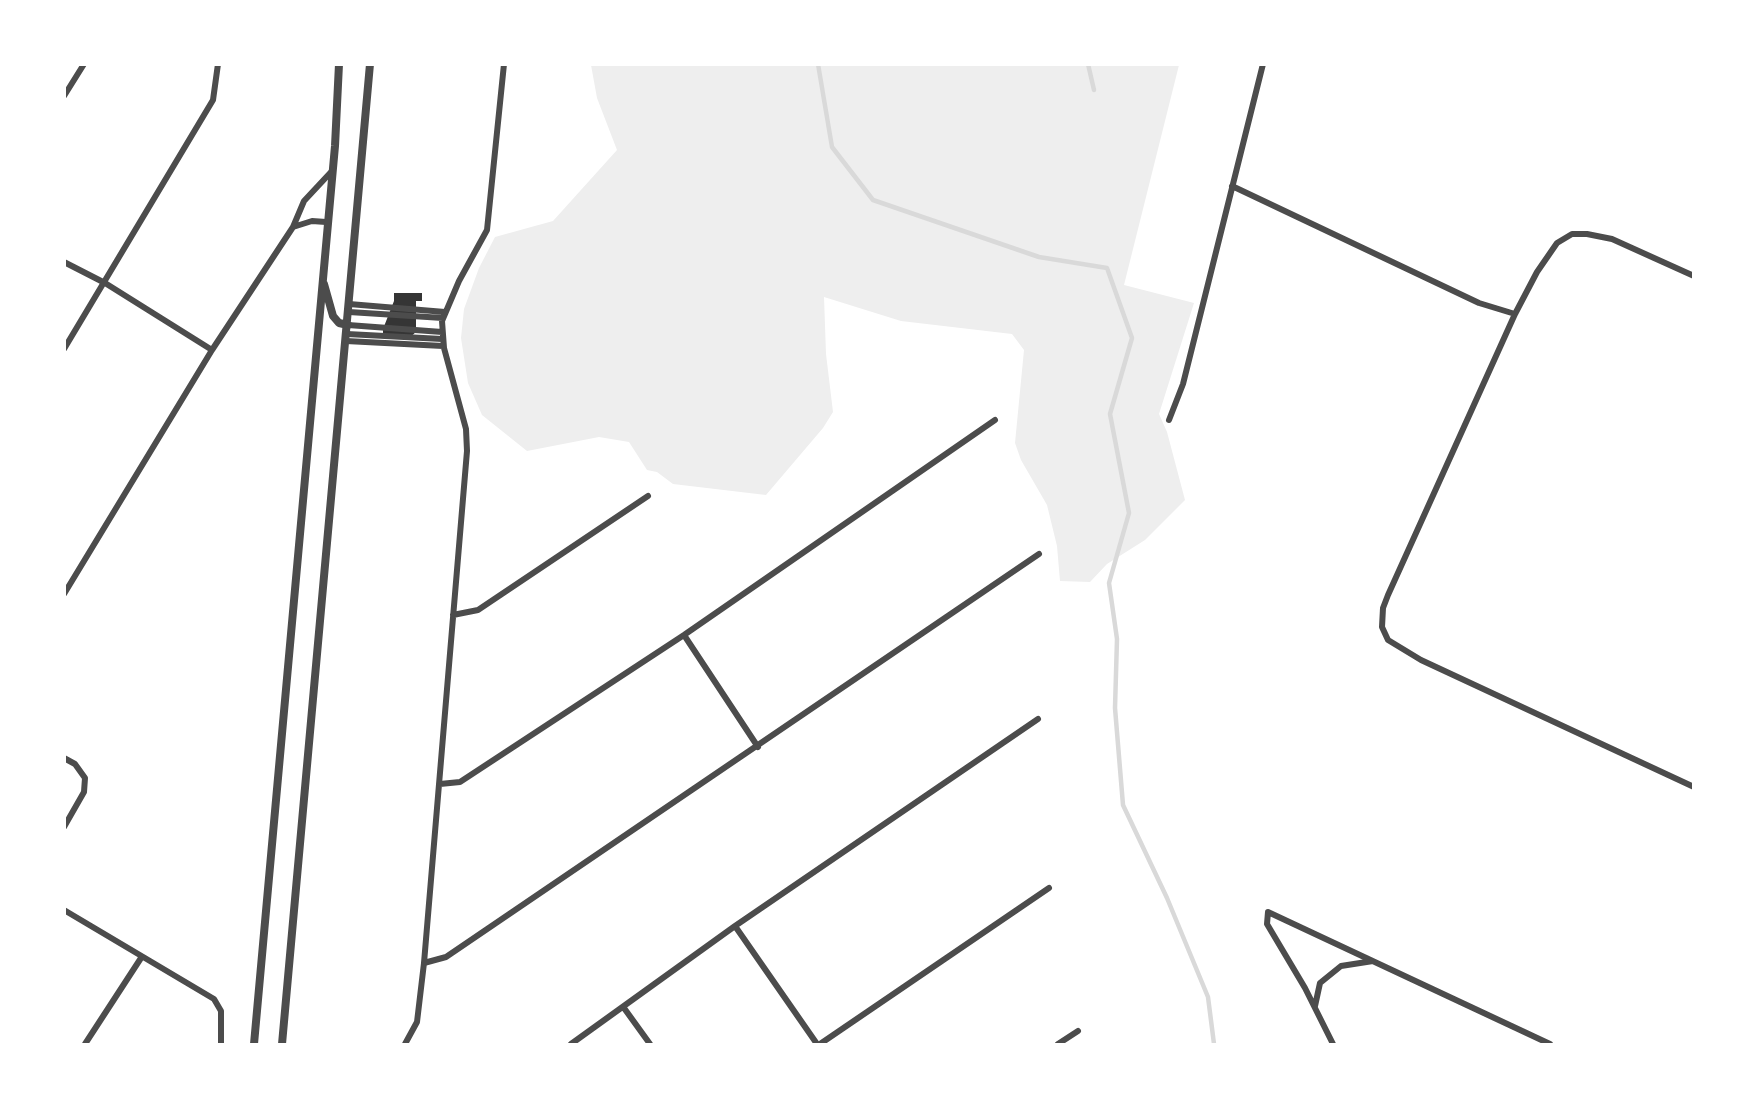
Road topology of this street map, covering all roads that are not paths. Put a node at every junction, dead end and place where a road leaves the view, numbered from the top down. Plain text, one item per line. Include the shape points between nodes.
1 (84, 64) edge
2 (218, 64) edge
3 (339, 64) edge
4 (370, 64) edge
5 (504, 64) edge
6 (1263, 64) edge
7 (64, 96) edge
8 (332, 171) junction
9 (1232, 186) junction
10 (326, 222) junction
11 (293, 227) junction
12 (64, 262) edge
13 (322, 265) junction
14 (1694, 276) edge
15 (105, 283) junction
16 (349, 308) junction
17 (1515, 314) junction
18 (444, 315) junction
19 (347, 333) junction
20 (442, 339) junction
21 (64, 349) edge
22 (212, 350) junction
23 (994, 420) dead end
24 (1169, 420) dead end
25 (648, 496) dead end
26 (1039, 554) dead end
27 (64, 594) edge
28 (453, 615) junction
29 (684, 635) junction
30 (1038, 719) dead end
31 (758, 747) junction
32 (64, 758) edge
33 (441, 784) junction
34 (1694, 788) edge
35 (64, 827) edge
36 (1049, 888) dead end
37 (64, 910) edge
38 (735, 926) junction
39 (141, 958) junction
40 (1373, 961) junction
41 (424, 963) junction
42 (1315, 1006) junction
43 (624, 1008) junction
44 (1078, 1031) dead end
45 (85, 1044) edge
46 (221, 1044) edge
47 (254, 1044) edge
48 (282, 1044) edge
49 (405, 1044) edge
50 (571, 1044) edge
51 (650, 1044) edge
52 (819, 1044) edge
53 (1058, 1044) edge
54 (1333, 1044) edge
55 (1550, 1044) edge

1 - 7 street
2 - 15 street via 213,100
3 - 8 street
4 - 16 street
5 - 18 street via 487,230
6 - 9 street
8 - 10 street
8 - 11 street via 304,201
9 - 17 street via 1479,303
9 - 24 street via 1183,384
10 - 11 street via 312,221
10 - 13 street
11 - 22 street
12 - 15 street
13 - 19 street via 329,309
13 - 47 street
14 - 17 street via 1612,239 1572,234 1550,251
15 - 21 street
15 - 22 street
16 - 18 street
16 - 19 street
17 - 34 street via 1388,595 1382,627 1388,640 1421,660
18 - 20 street
19 - 20 street
19 - 20 street
19 - 48 street
20 - 28 street via 464,414 467,439
22 - 27 street
23 - 29 street
25 - 28 street via 478,609
26 - 31 street
28 - 33 street
29 - 31 street
29 - 33 street via 460,782
30 - 38 street
31 - 41 street via 446,957
32 - 35 street via 75,764 85,778 84,792
33 - 41 street
36 - 52 street
37 - 39 street
38 - 43 street
38 - 52 street
39 - 45 street
39 - 46 street via 214,999 221,1011
40 - 42 street via 1341,966 1320,983
40 - 42 street via 1268,912 1267,924
40 - 55 street
41 - 49 street via 417,1022
42 - 54 street
43 - 50 street
43 - 51 street
44 - 53 street

